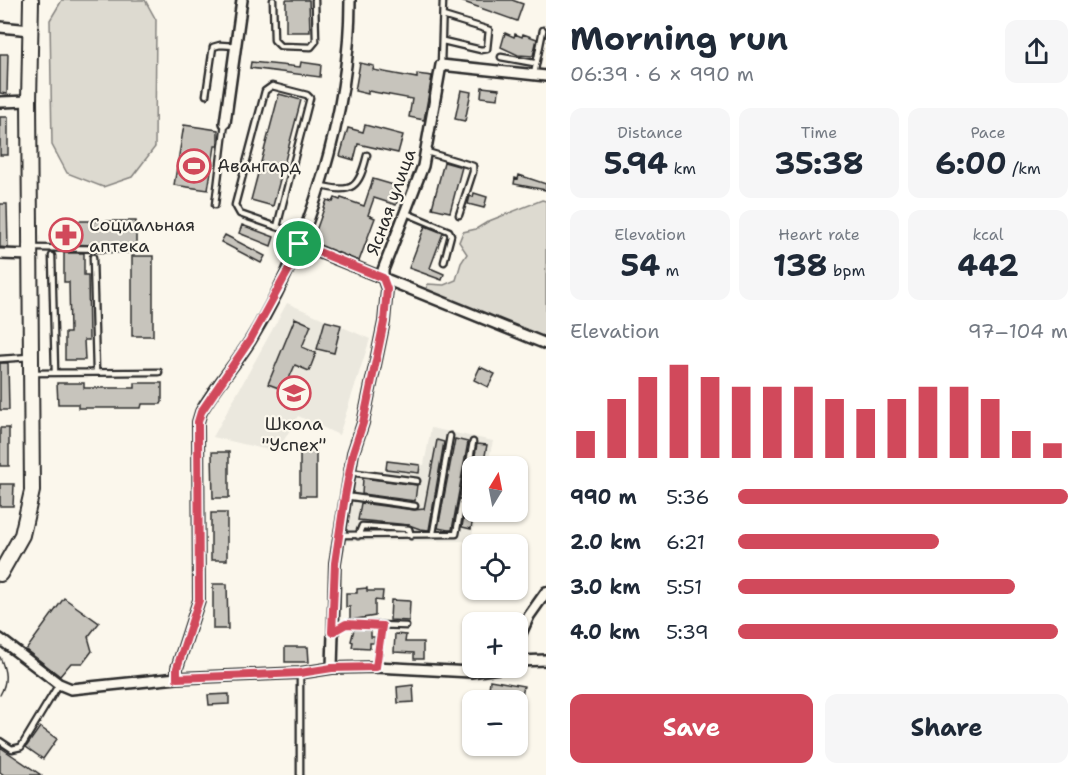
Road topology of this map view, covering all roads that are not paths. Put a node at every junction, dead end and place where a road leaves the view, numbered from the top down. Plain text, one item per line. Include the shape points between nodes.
1 (31, 0) edge
2 (242, 0) edge
3 (273, 0) edge
4 (315, 0) edge
5 (350, 0) edge
6 (443, 0) edge
7 (442, 16) junction
8 (0, 27) edge
9 (31, 30) junction
10 (543, 30) dead end
11 (443, 41) junction
12 (236, 46) junction
13 (501, 57) dead end
14 (441, 66) junction
15 (535, 70) junction
16 (546, 76) edge
17 (206, 95) dead end
18 (29, 101) junction
19 (0, 102) edge
20 (225, 123) joint
21 (427, 152) junction
22 (367, 155) dead end
23 (319, 185) junction
24 (215, 205) dead end
25 (406, 213) junction
26 (459, 215) dead end
27 (277, 227) junction
28 (300, 239) junction
29 (130, 249) dead end
30 (31, 251) junction
31 (0, 254) edge
32 (52, 256) dead end
33 (93, 257) dead end
34 (444, 262) dead end
35 (383, 278) junction
36 (546, 344) edge
37 (32, 357) junction
38 (0, 359) edge
39 (55, 372) junction
40 (96, 372) junction
41 (159, 372) dead end
42 (32, 373) junction
43 (450, 436) dead end
44 (473, 442) dead end
45 (349, 472) junction
46 (417, 481) dead end
47 (345, 496) junction
48 (415, 506) dead end
49 (433, 533) junction
50 (340, 535) junction
51 (358, 536) junction
52 (411, 536) junction
53 (0, 574) edge
54 (546, 592) edge
55 (528, 618) edge
56 (382, 626) junction
57 (406, 626) dead end
58 (332, 632) junction
59 (0, 639) edge
60 (546, 660) edge
61 (528, 661) edge
62 (376, 667) junction
63 (332, 668) junction
64 (462, 672) edge
65 (300, 673) junction
66 (177, 678) junction
67 (59, 684) junction
68 (0, 741) edge
69 (300, 775) edge

1 - 9 main road
2 - 12 street
3 - 4 lane via 276,44 311,48 316,41
5 - 23 street via 343,85
6 - 7 lane
7 - 11 lane
7 - 11 lane via 490,33 486,49 481,50
8 - 9 street
9 - 18 main road
10 - 15 lane
11 - 14 lane
12 - 17 lane via 213,47
12 - 20 street
13 - 15 lane via 531,62
14 - 15 street
14 - 21 street, Ясная улица
15 - 16 street
18 - 19 street
18 - 30 main road
20 - 24 lane
21 - 25 street, Ясная улица
21 - 26 lane via 473,166
22 - 23 lane via 360,180 347,190
23 - 28 street
25 - 34 lane via 449,231
25 - 35 street, Ясная улица
27 - 27 lane via 311,102 308,95 272,86 265,91 235,205 240,214
27 - 28 lane
28 - 35 street
28 - 66 street via 289,269 250,340 198,422 199,600
29 - 30 lane
30 - 31 street
30 - 37 main road
32 - 39 lane
33 - 40 lane
35 - 36 street
35 - 45 street, Ясная улица via 387,289 384,322
37 - 38 lane
37 - 42 main road
39 - 40 lane
39 - 42 lane
40 - 41 lane
42 - 53 main road via 32,491 22,535
43 - 49 lane
44 - 49 lane via 457,533
45 - 46 lane
45 - 47 street, Ясная улица
47 - 48 lane
47 - 50 street, Ясная улица
49 - 52 lane
50 - 51 lane
50 - 58 street, Ясная улица
51 - 52 lane
51 - 52 lane via 362,526 409,529
54 - 55 street
56 - 57 lane
56 - 58 lane via 346,624
56 - 62 lane
58 - 63 street, Ясная улица
59 - 67 street
60 - 61 street
62 - 63 street
62 - 64 street
63 - 65 street
65 - 66 street
65 - 69 lane
66 - 67 street via 71,689
67 - 68 lane via 21,747 12,749

